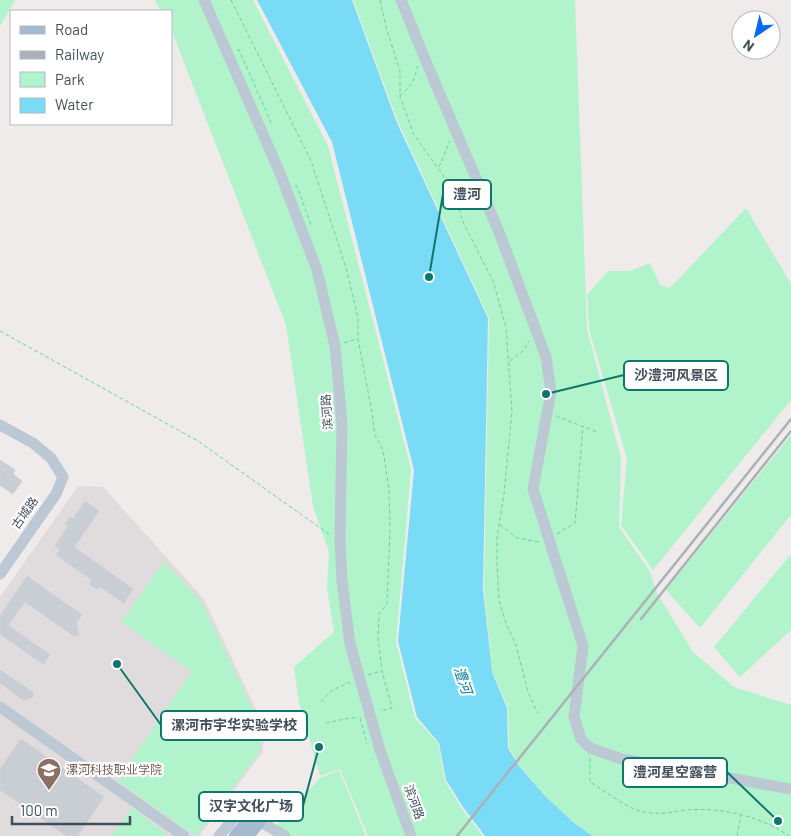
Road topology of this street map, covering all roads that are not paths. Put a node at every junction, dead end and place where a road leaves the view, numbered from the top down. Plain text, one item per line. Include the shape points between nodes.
1 (204, 0) edge
2 (402, 0) edge
3 (0, 425) edge
4 (0, 574) edge
5 (0, 707) edge
6 (791, 789) edge
7 (256, 818) junction
8 (184, 836) edge
9 (219, 836) edge
10 (236, 836) edge
11 (247, 836) edge
12 (262, 836) edge
13 (285, 836) edge
14 (411, 836) edge

1 - 14 street, 滨河路 via 280,173 317,270 335,346 342,424 340,538 346,621 364,716
2 - 6 street via 499,232 546,357 551,392 532,489 583,646 574,717 581,739 590,748 622,759
3 - 4 street, 古城路 via 33,443 51,458 63,477 56,494
5 - 8 street
7 - 9 street via 240,811
7 - 10 main road
7 - 11 main road
7 - 12 street via 266,831
7 - 13 street

